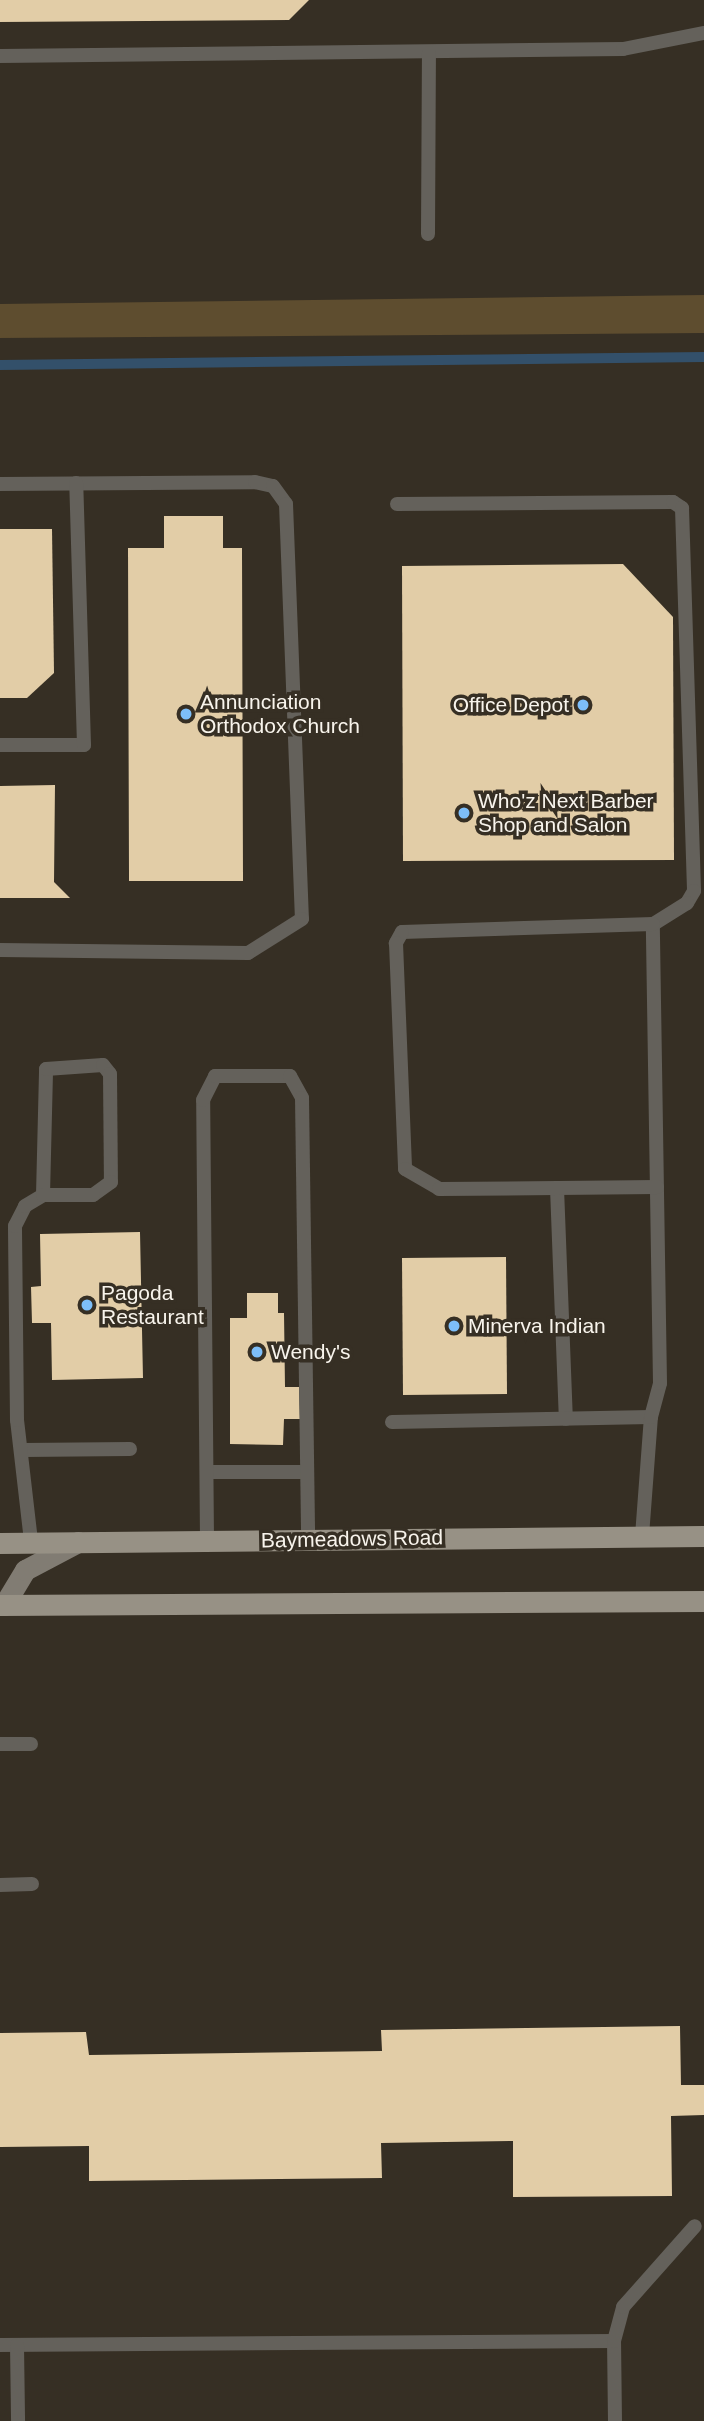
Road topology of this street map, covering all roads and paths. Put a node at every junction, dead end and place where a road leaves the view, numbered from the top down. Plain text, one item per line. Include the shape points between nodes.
1 (704, 33) edge
2 (429, 53) junction
3 (0, 56) edge
4 (428, 234) dead end
5 (76, 483) junction
6 (0, 484) edge
7 (397, 504) dead end
8 (0, 745) edge
9 (653, 924) junction
10 (0, 950) edge
11 (657, 1187) junction
12 (557, 1188) junction
13 (43, 1195) junction
14 (651, 1417) junction
15 (566, 1419) junction
16 (393, 1422) dead end
17 (130, 1449) dead end
18 (24, 1450) junction
19 (207, 1472) junction
20 (307, 1472) junction
21 (642, 1536) junction
22 (704, 1536) edge
23 (308, 1539) junction
24 (207, 1540) junction
25 (31, 1541) junction
26 (78, 1542) junction
27 (0, 1543) edge
28 (704, 1601) edge
29 (2, 1605) edge
30 (0, 1744) edge
31 (31, 1744) dead end
32 (32, 1884) dead end
33 (0, 1885) edge
34 (695, 2226) dead end
35 (614, 2341) junction
36 (0, 2345) edge
37 (17, 2345) junction
38 (18, 2421) edge
39 (615, 2421) edge

1 - 2 lane via 623,49
2 - 3 lane
2 - 4 lane
5 - 6 lane
5 - 8 lane via 84,745
5 - 10 lane via 255,482 273,486 286,504 302,919 248,953
7 - 9 lane via 673,502 682,508 694,891 687,904
9 - 11 lane
9 - 12 lane via 413,927 396,943 405,1169 419,1183 439,1189
11 - 12 lane
11 - 14 lane via 660,1383
12 - 15 lane
13 - 13 lane via 42,1076 54,1064 103,1065 110,1074 111,1182 93,1195
13 - 18 lane via 25,1206 15,1226 17,1420
14 - 15 lane
14 - 21 lane
15 - 16 lane
17 - 18 lane
18 - 25 lane
19 - 20 lane
19 - 20 lane via 203,1100 215,1076 290,1076 302,1098
19 - 24 lane
20 - 23 lane
21 - 22 main road, Baymeadows Road
21 - 23 main road, Baymeadows Road
23 - 24 main road, Baymeadows Road
24 - 26 main road, Baymeadows Road
25 - 26 main road, Baymeadows Road
25 - 27 main road, Baymeadows Road
26 - 29 main road via 25,1570
28 - 29 main road
30 - 31 lane
32 - 33 lane
34 - 35 lane via 623,2307
35 - 37 lane
35 - 39 lane
36 - 37 lane
37 - 38 lane

